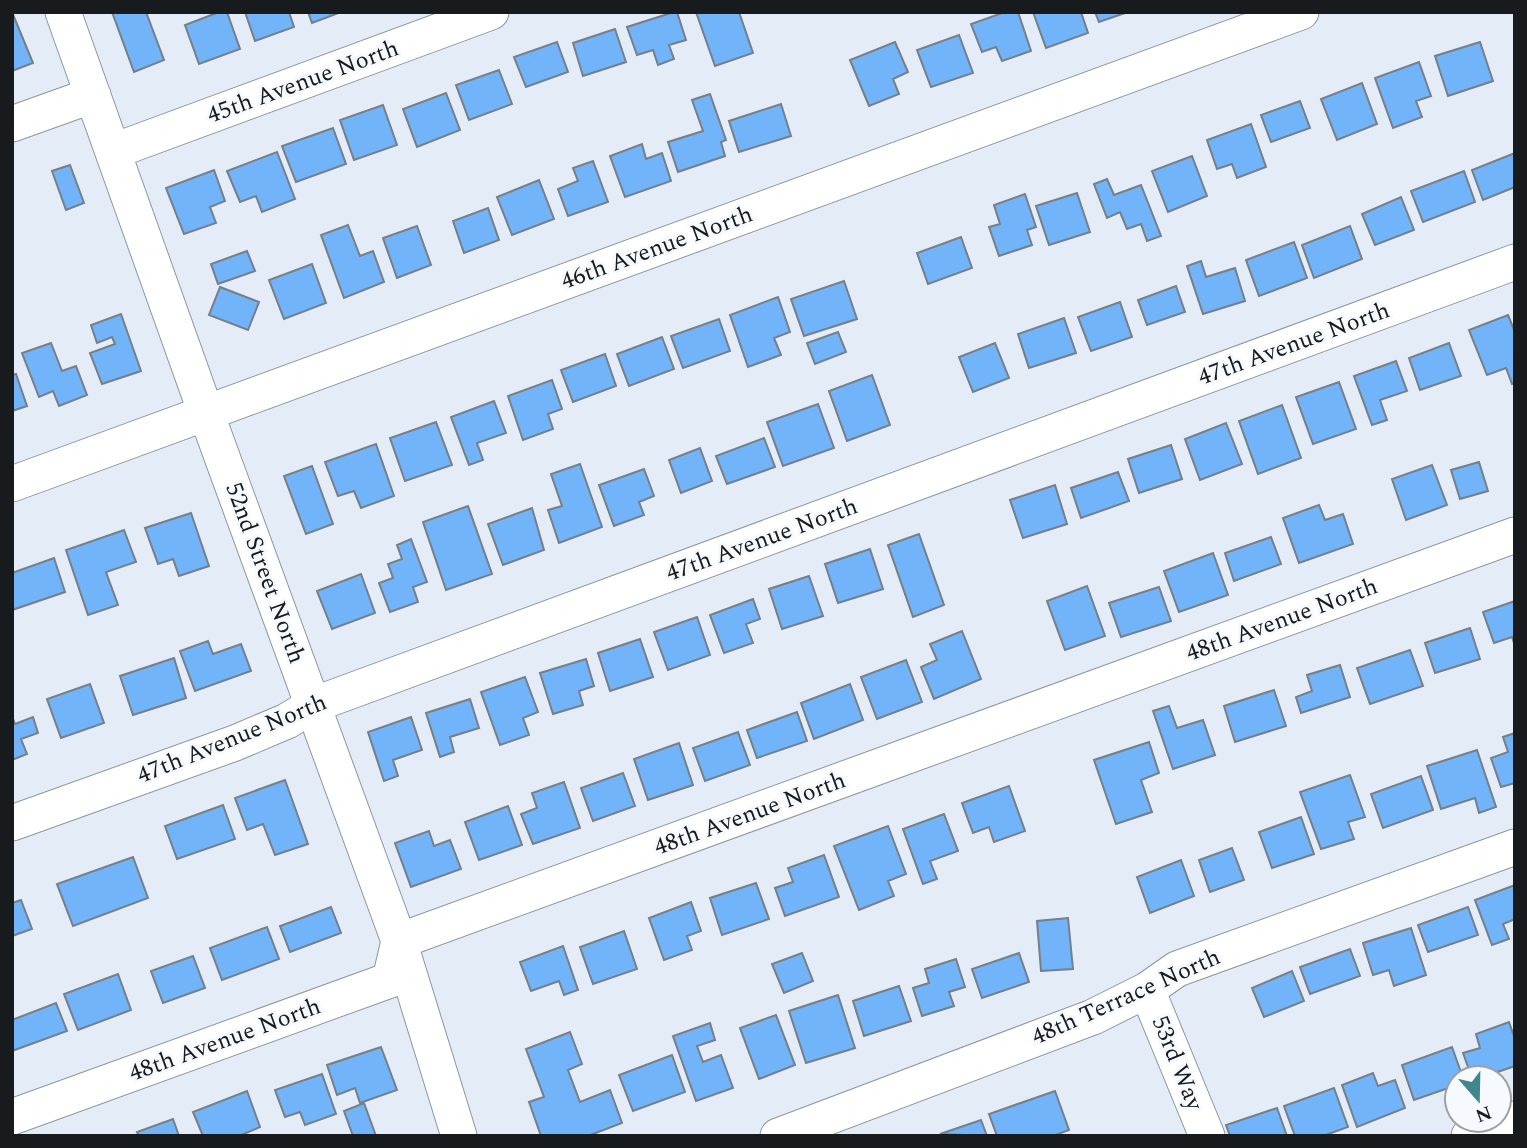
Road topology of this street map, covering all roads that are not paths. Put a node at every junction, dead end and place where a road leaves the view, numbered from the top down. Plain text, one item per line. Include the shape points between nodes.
1 (63, 12) edge
2 (491, 12) edge
3 (1301, 12) edge
4 (93, 95) junction
5 (12, 124) edge
6 (114, 151) junction
7 (1515, 262) edge
8 (206, 413) junction
9 (12, 484) edge
10 (1515, 535) edge
11 (313, 705) junction
12 (12, 823) edge
13 (1515, 847) edge
14 (399, 942) junction
15 (1147, 990) junction
16 (12, 1117) edge
17 (1515, 1119) edge
18 (459, 1136) edge
19 (778, 1136) edge
20 (1207, 1136) edge
21 (1469, 1136) edge

1 - 4 street, 52nd Street North
2 - 6 street, 45th Avenue North
3 - 8 street, 46th Avenue North
4 - 5 street
4 - 6 street, 52nd Street North
6 - 8 street, 52nd Street North
7 - 11 street, 47th Avenue North
8 - 9 street, 46th Avenue North
8 - 11 street, 52nd Street North
10 - 14 street, 48th Avenue North
11 - 12 street, 47th Avenue North via 235,743
11 - 14 street, 52nd Street North
13 - 15 street, 48th Terrace North via 1177,969
14 - 16 street, 48th Avenue North via 390,980
14 - 18 street, 52nd Street North
15 - 19 street, 48th Terrace North via 1093,1017
15 - 20 street, 53rd Way
17 - 21 street

